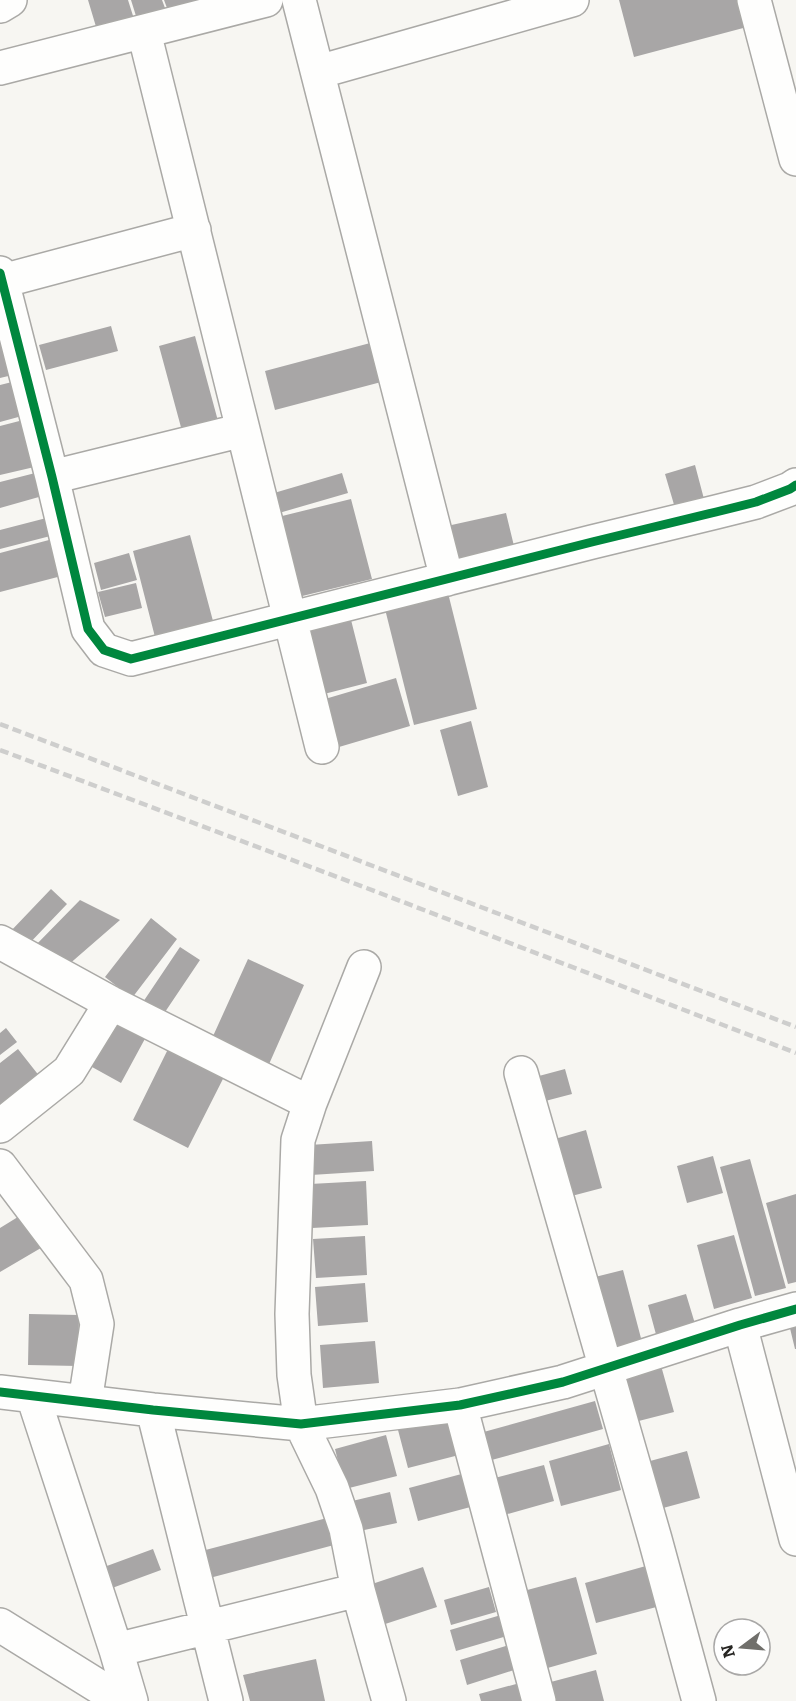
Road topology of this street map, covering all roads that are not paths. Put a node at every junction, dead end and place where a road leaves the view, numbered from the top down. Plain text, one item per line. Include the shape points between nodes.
1 (10, 0) edge
2 (266, 0) edge
3 (299, 0) edge
4 (572, 0) edge
5 (754, 0) edge
6 (0, 6) edge
7 (144, 32) junction
8 (0, 68) edge
9 (318, 72) junction
10 (796, 159) edge
11 (194, 230) junction
12 (1, 277) edge
13 (243, 430) junction
14 (52, 477) junction
15 (796, 485) edge
16 (447, 579) junction
17 (290, 618) junction
18 (322, 747) dead end
19 (0, 942) edge
20 (364, 966) dead end
21 (111, 1003) junction
22 (521, 1073) dead end
23 (310, 1103) junction
24 (0, 1126) edge
25 (0, 1166) edge
26 (796, 1309) edge
27 (740, 1325) junction
28 (606, 1368) junction
29 (0, 1392) edge
30 (33, 1396) junction
31 (85, 1402) junction
32 (460, 1405) junction
33 (153, 1410) junction
34 (301, 1424) junction
35 (796, 1539) edge
36 (358, 1590) junction
37 (0, 1625) edge
38 (207, 1628) junction
39 (116, 1650) junction
40 (122, 1701) edge
41 (131, 1701) edge
42 (225, 1701) edge
43 (389, 1701) edge
44 (539, 1701) edge
45 (699, 1701) edge

1 - 6 street
2 - 7 street
3 - 9 street
4 - 9 street
5 - 10 street
7 - 8 street
7 - 11 street
9 - 16 street
11 - 12 street
11 - 13 street
12 - 14 street
13 - 14 street
13 - 17 street
14 - 17 street via 88,629 104,650 131,659
15 - 16 street via 756,502
16 - 17 street
17 - 18 street
19 - 21 street
20 - 23 street
21 - 23 street
21 - 24 street via 69,1071
22 - 28 street
23 - 34 street via 298,1140 292,1314
25 - 31 street via 86,1280 97,1324
26 - 27 street
27 - 28 street
27 - 35 street
28 - 32 street via 563,1382
28 - 45 street
29 - 30 street
30 - 31 street
30 - 39 street
31 - 33 street
32 - 34 street
32 - 44 street
33 - 34 street
33 - 38 street
34 - 36 street via 332,1488 346,1529
36 - 38 street
36 - 43 street
37 - 40 street
38 - 39 street
38 - 42 street
39 - 41 street

